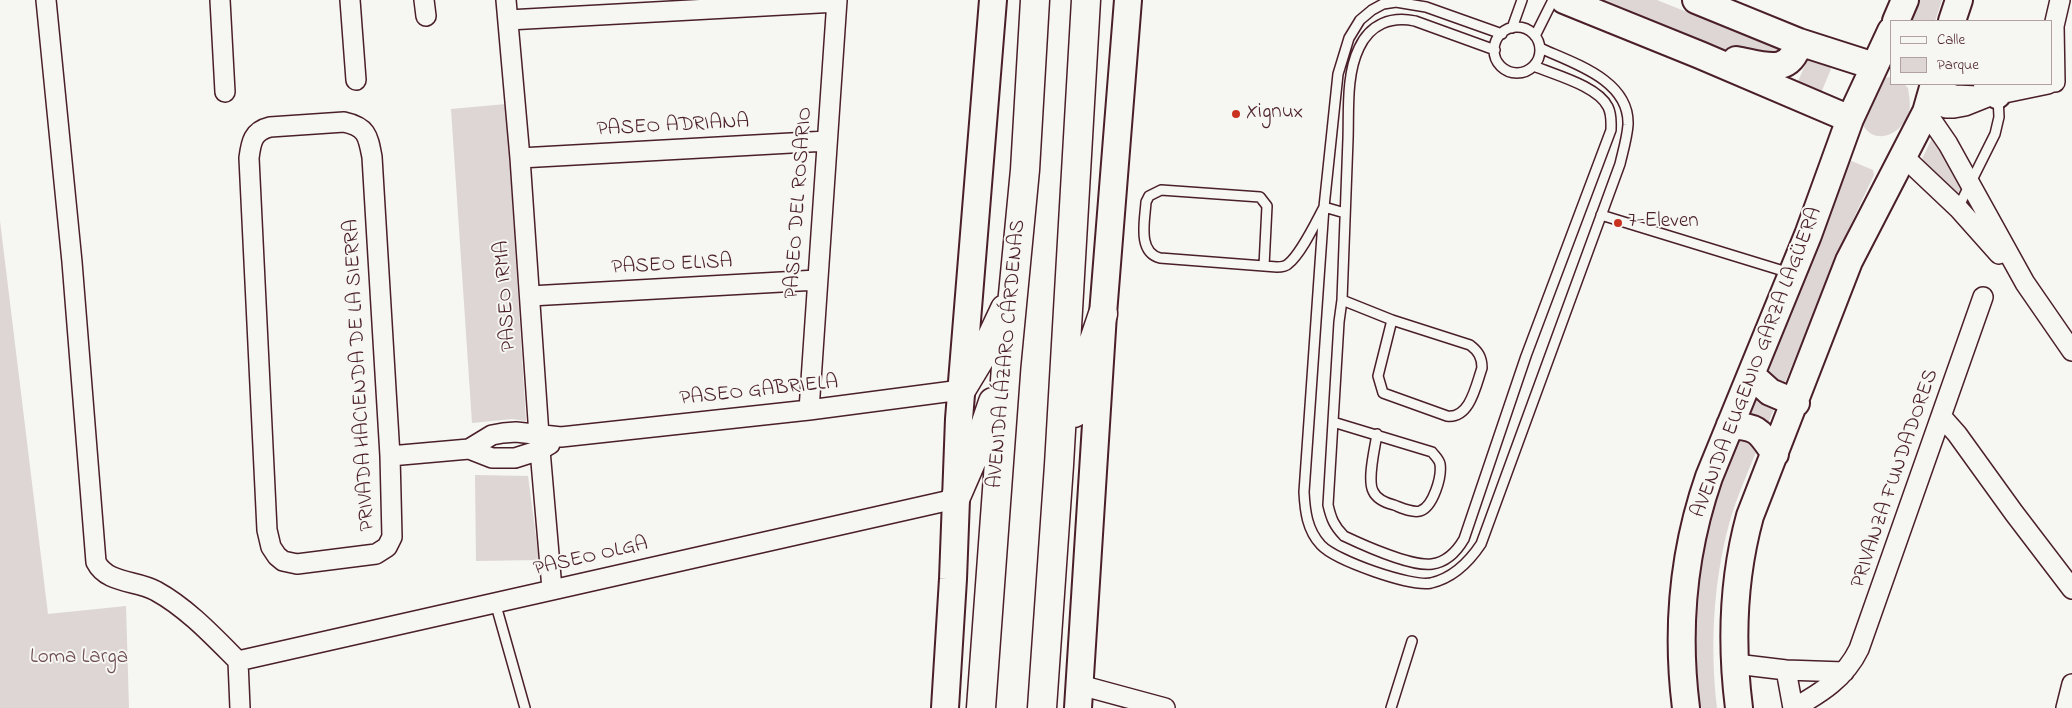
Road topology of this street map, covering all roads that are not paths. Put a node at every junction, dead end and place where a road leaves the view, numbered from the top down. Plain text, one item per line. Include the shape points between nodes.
1 (46, 0) edge
2 (220, 0) edge
3 (350, 0) edge
4 (506, 0) edge
5 (993, 0) edge
6 (1035, 0) edge
7 (1053, 0) edge
8 (1086, 0) edge
9 (1119, 0) edge
10 (1128, 0) edge
11 (1522, 0) edge
12 (1553, 0) edge
13 (1564, 0) edge
14 (1696, 0) edge
15 (1905, 0) edge
16 (1959, 0) edge
17 (2060, 0) edge
18 (837, 1) edge
19 (508, 20) junction
20 (1896, 20) edge
21 (1952, 20) edge
22 (1512, 28) junction
23 (1502, 34) junction
24 (1890, 34) edge
25 (1535, 36) junction
26 (1125, 42) junction
27 (1799, 42) junction
28 (1540, 48) junction
29 (1495, 50) junction
30 (1700, 55) junction
31 (1881, 60) edge
32 (1534, 66) junction
33 (356, 80) dead end
34 (2056, 82) edge
35 (2036, 85) edge
36 (225, 92) dead end
37 (1991, 92) edge
38 (1930, 94) edge
39 (1965, 106) junction
40 (1850, 119) junction
41 (827, 141) junction
42 (1948, 144) junction
43 (1903, 156) junction
44 (520, 158) junction
45 (1024, 170) junction
46 (1970, 185) junction
47 (1324, 207) junction
48 (1958, 208) junction
49 (1345, 213) junction
50 (1602, 215) junction
51 (1264, 266) junction
52 (1792, 274) junction
53 (817, 280) junction
54 (2025, 283) junction
55 (1013, 292) junction
56 (530, 296) junction
57 (1983, 297) dead end
58 (1342, 300) junction
59 (1103, 314) junction
60 (1392, 320) junction
61 (2072, 351) edge
62 (1006, 367) junction
63 (1751, 375) junction
64 (961, 390) junction
65 (1796, 402) junction
66 (809, 410) junction
67 (1941, 416) junction
68 (1333, 422) junction
69 (1730, 425) junction
70 (1378, 434) junction
71 (540, 442) junction
72 (469, 449) junction
73 (1775, 454) junction
74 (390, 456) junction
75 (1059, 465) junction
76 (955, 499) junction
77 (1473, 517) junction
78 (1491, 520) junction
79 (552, 589) junction
80 (2072, 589) edge
81 (495, 602) junction
82 (1412, 641) dead end
83 (238, 661) junction
84 (1736, 664) junction
85 (1786, 670) junction
86 (1844, 672) junction
87 (2072, 684) edge
88 (1079, 696) edge
89 (240, 708) edge
90 (524, 708) edge
91 (945, 708) edge
92 (981, 708) edge
93 (1042, 708) edge
94 (1165, 708) edge
95 (1391, 708) edge
96 (1686, 708) edge
97 (1740, 708) edge
98 (1794, 708) edge
99 (2066, 708) edge

1 - 83 street via 72,262 94,553 99,568 108,575 144,586 173,602
2 - 36 street
3 - 33 street
4 - 19 street, PASEO IRMA
5 - 64 street, AVENIDA LÁZARO CÁRDENAS
6 - 45 highway, AVENIDA LÁZARO CÁRDENAS
7 - 45 highway via 1042,121
8 - 75 highway
9 - 26 street
10 - 26 street
11 - 22 lane
12 - 25 lane
13 - 30 street
14 - 27 street
15 - 20 street
16 - 21 street
17 - 34 street via 2053,34
18 - 19 street
18 - 41 street, PASEO DEL ROSARIO
19 - 44 street, PASEO IRMA
22 - 23 lane
22 - 25 lane via 1524,29
23 - 29 lane
23 - 47 lane via 1408,3 1383,4 1360,20 1344,50 1338,74
24 - 31 street, AVENIDA EUGENIO GARZA LAGÜERA
25 - 28 lane
26 - 59 street
27 - 30 street via 1790,62 1780,66
27 - 31 street
28 - 32 lane
28 - 50 lane via 1602,78 1621,99 1628,124 1626,137
29 - 32 lane via 1498,62 1508,71 1520,73
29 - 49 lane via 1403,18 1391,19 1368,34 1359,48 1350,83
30 - 40 street
31 - 40 street, AVENIDA EUGENIO GARZA LAGÜERA
32 - 77 lane via 1600,96 1612,117 1611,130 1526,356
35 - 37 street
37 - 38 street via 1965,96
37 - 39 street
37 - 46 lane via 1999,117 1995,134
38 - 39 street via 1946,108
38 - 42 street
38 - 43 street
39 - 42 street via 1948,127
40 - 52 street, AVENIDA EUGENIO GARZA LAGÜERA
41 - 44 street, PASEO ADRIANA
41 - 53 street, PASEO DEL ROSARIO
42 - 46 street
43 - 48 street
43 - 65 street via 1849,261
44 - 56 street, PASEO IRMA
45 - 55 highway, AVENIDA LÁZARO CÁRDENAS
46 - 48 lane
46 - 54 street
47 - 49 lane
47 - 51 lane via 1290,262 1282,267
47 - 78 lane via 1304,492 1305,509 1314,535 1321,546 1344,560 1398,579 1430,583 1446,578 1472,558
48 - 54 street
49 - 58 lane
50 - 52 lane
50 - 78 lane
51 - 51 lane via 1154,257 1147,250 1145,238 1149,196 1161,190 1260,197 1267,206
52 - 63 street, AVENIDA EUGENIO GARZA LAGÜERA
53 - 56 street, PASEO ELISA
53 - 66 street, PASEO DEL ROSARIO
54 - 61 street
55 - 62 highway, AVENIDA LÁZARO CÁRDENAS
55 - 64 highway
56 - 71 street, PASEO IRMA
57 - 67 street, PRIVANZA FUNDADORES
58 - 60 lane
58 - 68 lane
59 - 75 highway
59 - 88 street
60 - 60 lane via 1470,345 1476,350 1482,368 1467,407 1458,416 1447,416 1383,393 1378,376
62 - 76 highway
62 - 92 highway, AVENIDA LÁZARO CÁRDENAS
63 - 65 street via 1770,392
63 - 69 street, AVENIDA EUGENIO GARZA LAGÜERA
64 - 66 street, PASEO GABRIELA
64 - 76 street, AVENIDA LÁZARO CÁRDENAS
65 - 73 street
66 - 71 street, PASEO GABRIELA
67 - 80 street
67 - 86 street, PRIVANZA FUNDADORES via 1864,639
68 - 70 lane
68 - 77 lane via 1328,505 1330,518 1344,536 1418,564 1432,564 1450,557 1458,549
69 - 73 street via 1756,430
69 - 96 street, AVENIDA EUGENIO GARZA LAGÜERA via 1700,506 1684,582 1682,656
70 - 70 lane via 1426,448 1438,458 1440,466 1430,505 1410,511 1379,499 1373,491 1371,475
71 - 72 street, PASEO GABRIELA via 503,433
71 - 72 street, PASEO GABRIELA via 516,458 492,458
71 - 79 street, PASEO IRMA
72 - 74 street, PASEO GABRIELA
73 - 84 street via 1750,516 1742,546 1735,615
74 - 74 street, PRIVADA HACIENDA DE LA SIERRA via 372,157 366,133 360,127 344,122 261,129 252,140 249,158 267,530 277,556 297,564 370,556 387,547 393,528
75 - 93 highway
76 - 79 street, PASEO OLGA
76 - 91 street, AVENIDA LÁZARO CÁRDENAS
77 - 78 lane
79 - 81 street, PASEO OLGA
81 - 83 street, PASEO OLGA
81 - 90 lane
82 - 95 lane
83 - 89 street
84 - 85 street
84 - 97 street
85 - 86 street
85 - 98 street
86 - 98 street, PRIVANZA FUNDADORES via 1828,687
87 - 99 street
88 - 94 street

